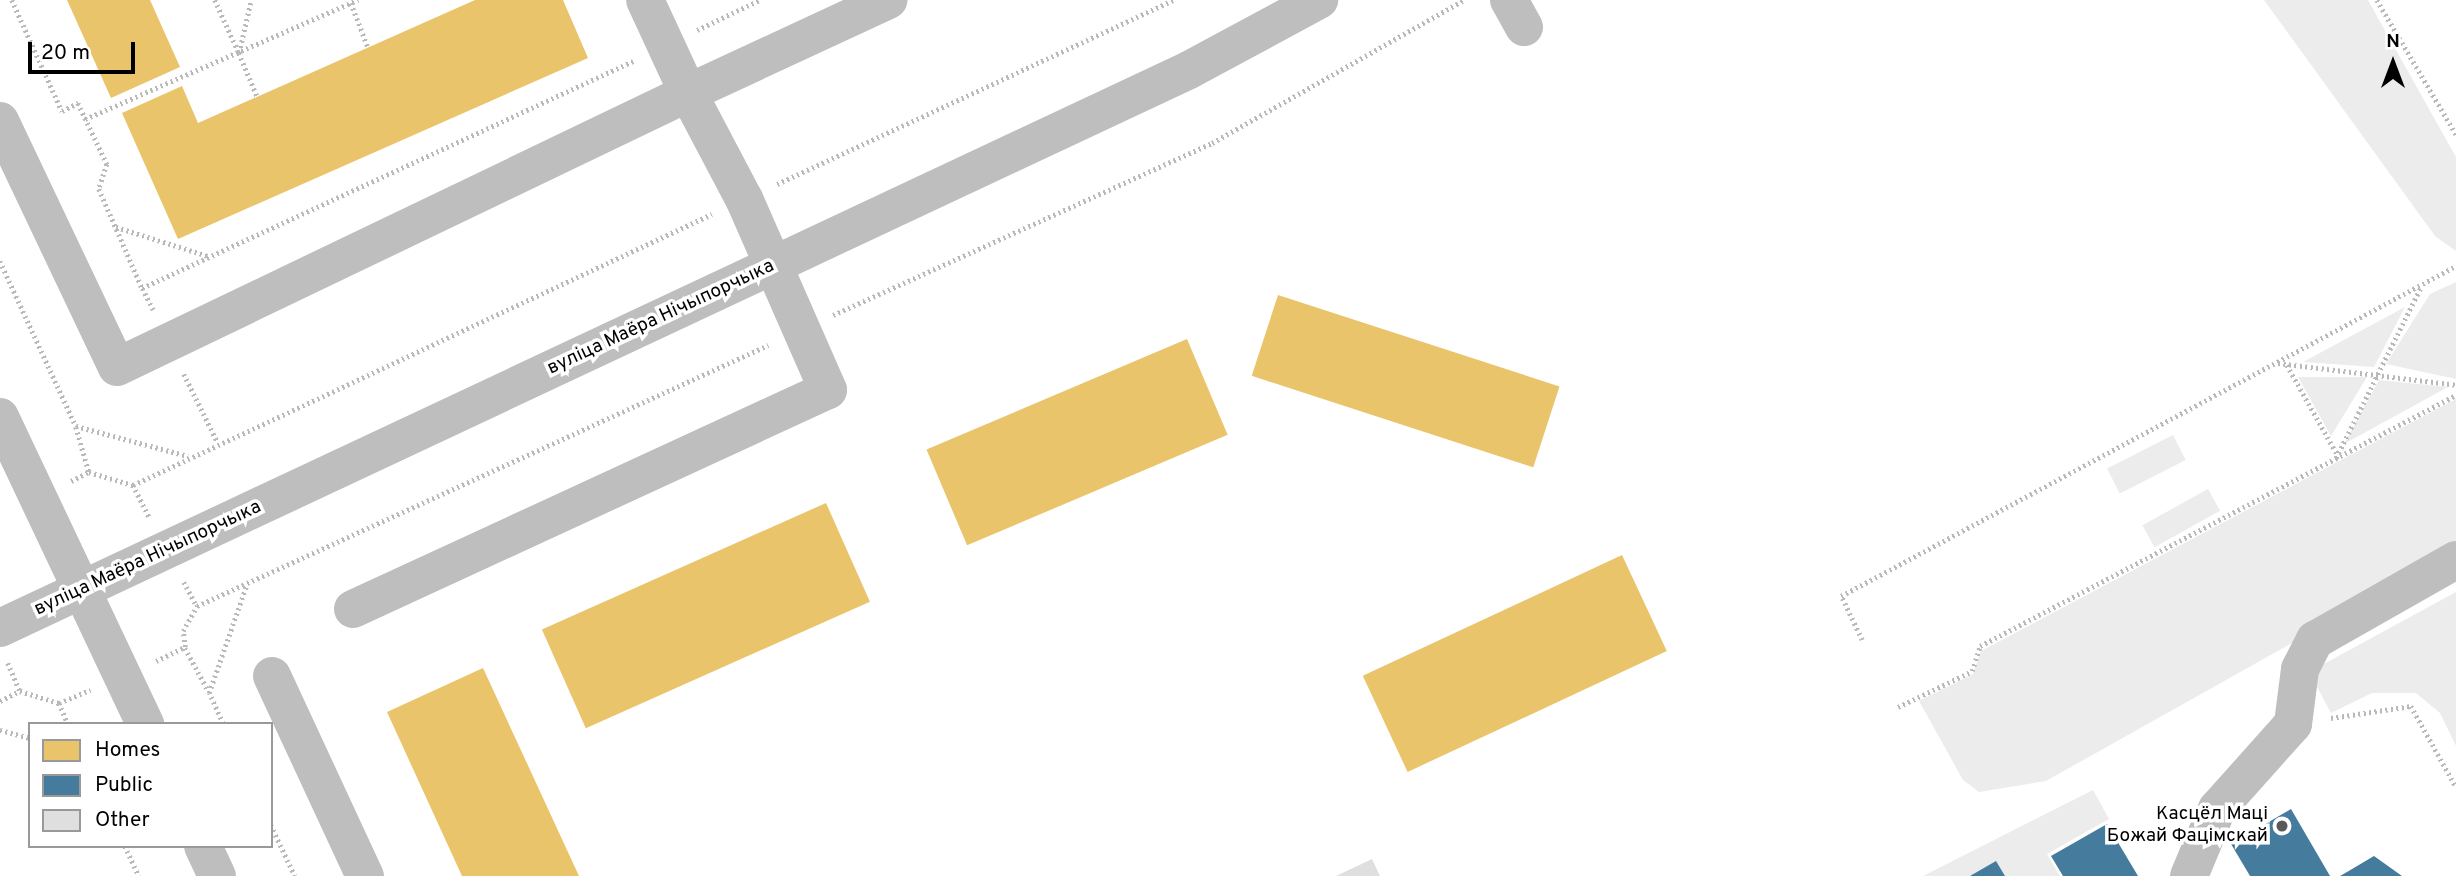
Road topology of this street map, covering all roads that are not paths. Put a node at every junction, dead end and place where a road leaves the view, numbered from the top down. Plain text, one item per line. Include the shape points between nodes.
1 (645, 0) edge
2 (888, 0) edge
3 (1319, 0) edge
4 (688, 93) junction
5 (0, 121) edge
6 (772, 265) junction
7 (0, 417) edge
8 (2456, 560) edge
9 (79, 592) junction
10 (353, 609) dead end
11 (3, 642) edge
12 (272, 677) dead end
13 (144, 722) edge
14 (204, 848) edge
15 (217, 876) edge
16 (365, 876) edge
17 (2189, 876) edge

1 - 4 street
2 - 4 street
3 - 6 street, вуліца Маёра Нічыпорчыка via 1189,69
4 - 5 street via 117,367
4 - 6 street via 744,199
6 - 9 street, вуліца Маёра Нічыпорчыка
6 - 10 street via 828,390
7 - 9 street
8 - 17 street via 2315,640 2301,669 2293,724 2217,809
9 - 11 street, вуліца Маёра Нічыпорчыка
9 - 13 street
12 - 16 street
14 - 15 street

